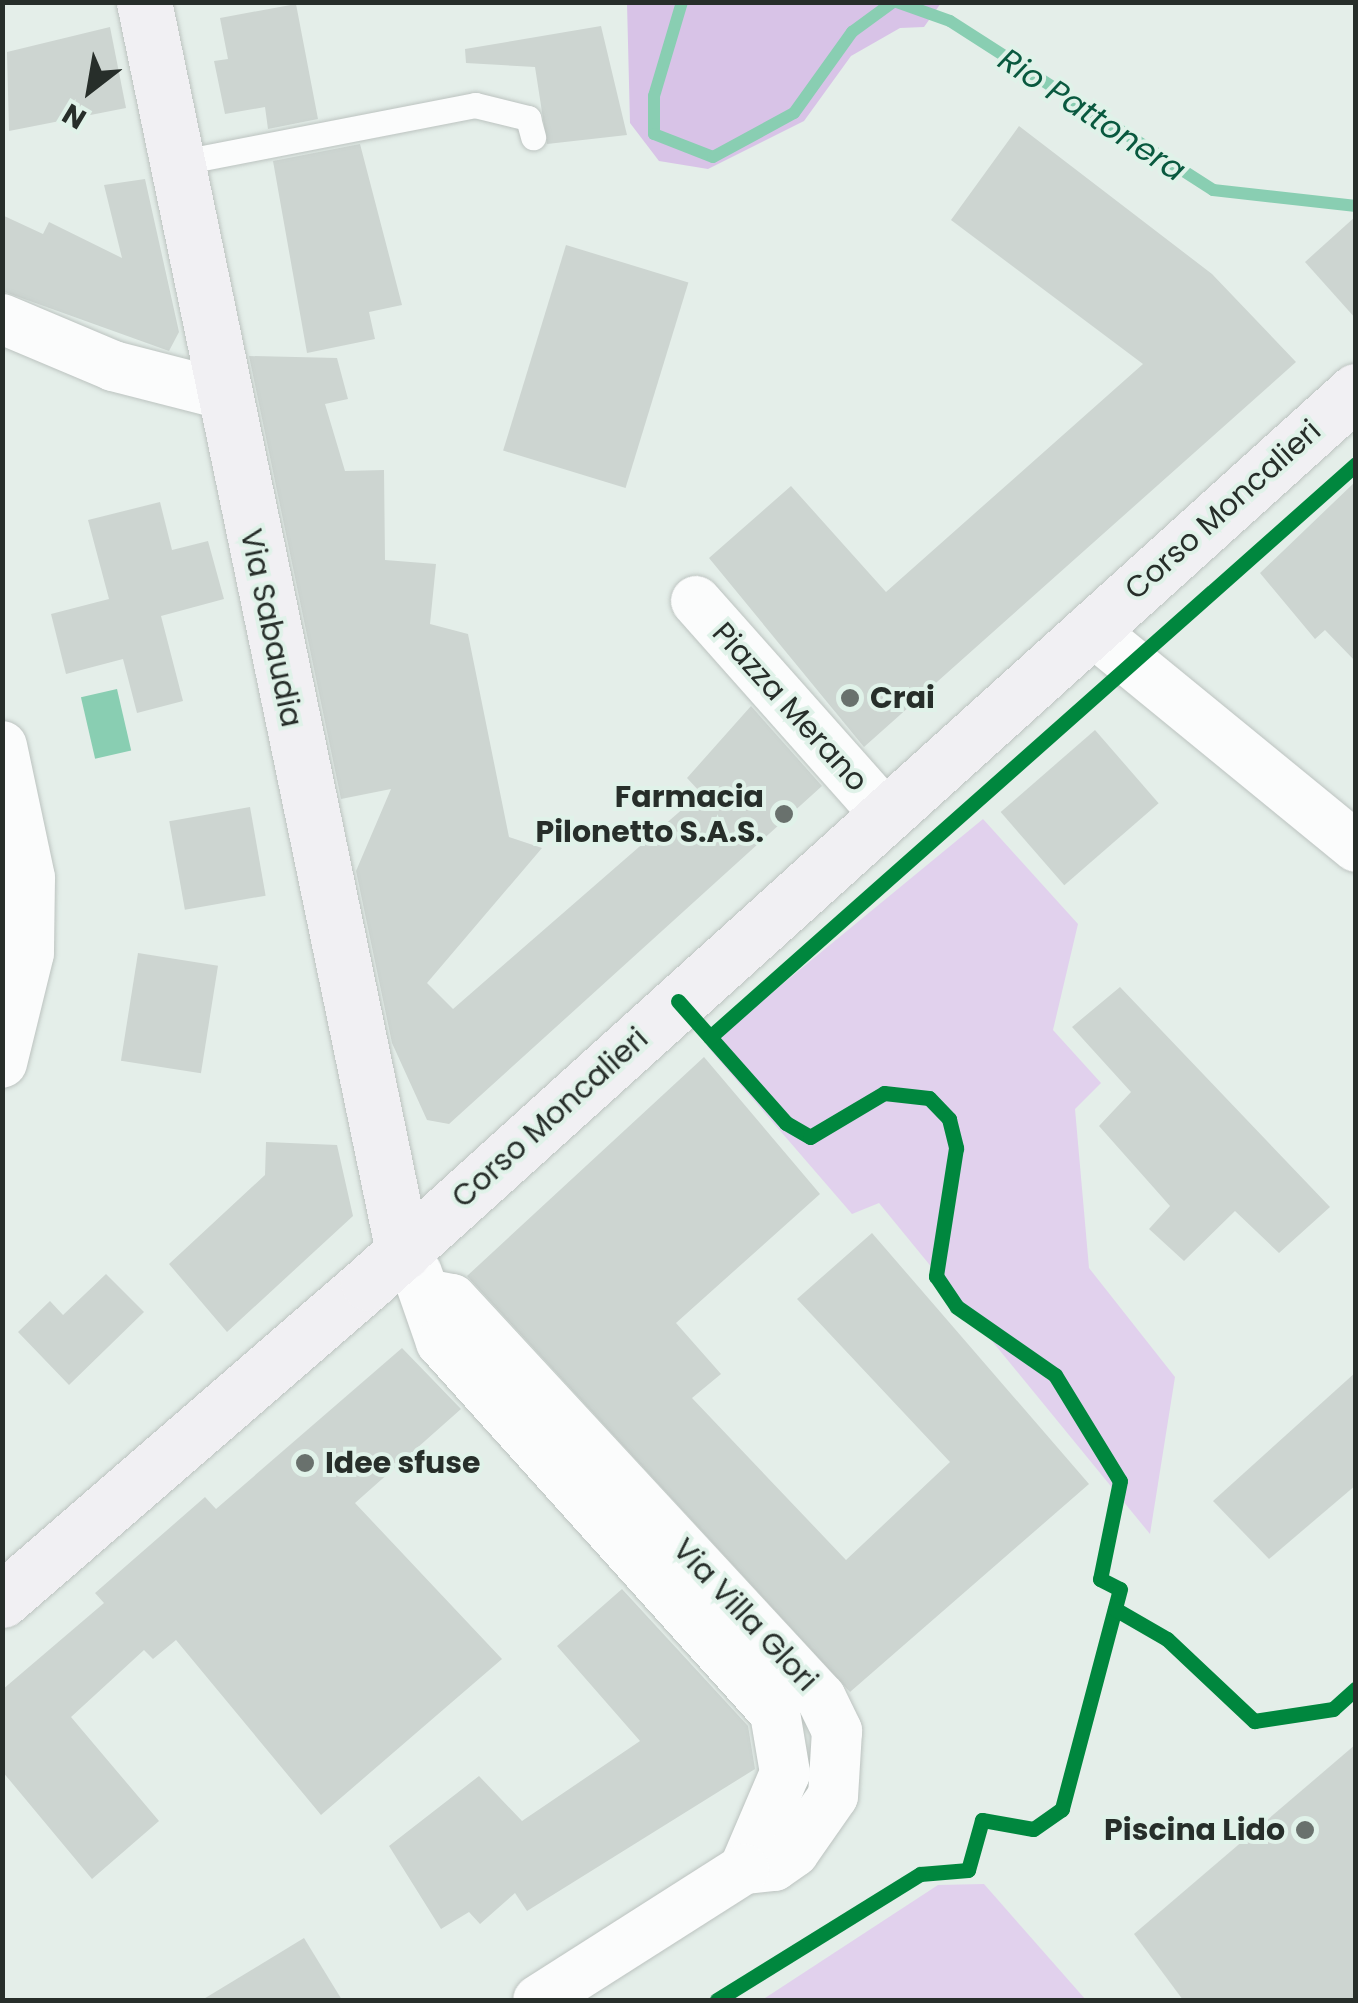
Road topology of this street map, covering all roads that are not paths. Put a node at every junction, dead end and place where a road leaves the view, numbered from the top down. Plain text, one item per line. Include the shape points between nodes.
1 (144, 2) edge
2 (533, 137) dead end
3 (177, 163) junction
4 (2, 319) edge
5 (1356, 391) edge
6 (222, 394) junction
7 (696, 601) dead end
8 (1090, 629) junction
9 (2, 746) edge
10 (884, 813) junction
11 (1356, 847) edge
12 (2, 1063) edge
13 (417, 1274) junction
14 (2, 1600) edge
15 (538, 2000) edge

1 - 3 main road, Via Sabaudia
2 - 3 lane via 528,118 475,105
3 - 6 main road, Via Sabaudia
4 - 6 street via 114,366
5 - 8 main road, Corso Moncalieri
6 - 13 main road, Via Sabaudia
7 - 10 street, Piazza Merano
8 - 10 main road, Corso Moncalieri
8 - 11 street
9 - 12 street via 30,878 29,953
10 - 13 main road, Corso Moncalieri
13 - 14 main road, Corso Moncalieri
13 - 15 street, Via Villa Glori via 452,1299 821,1698 837,1730 833,1796 794,1852 774,1866 744,1868

